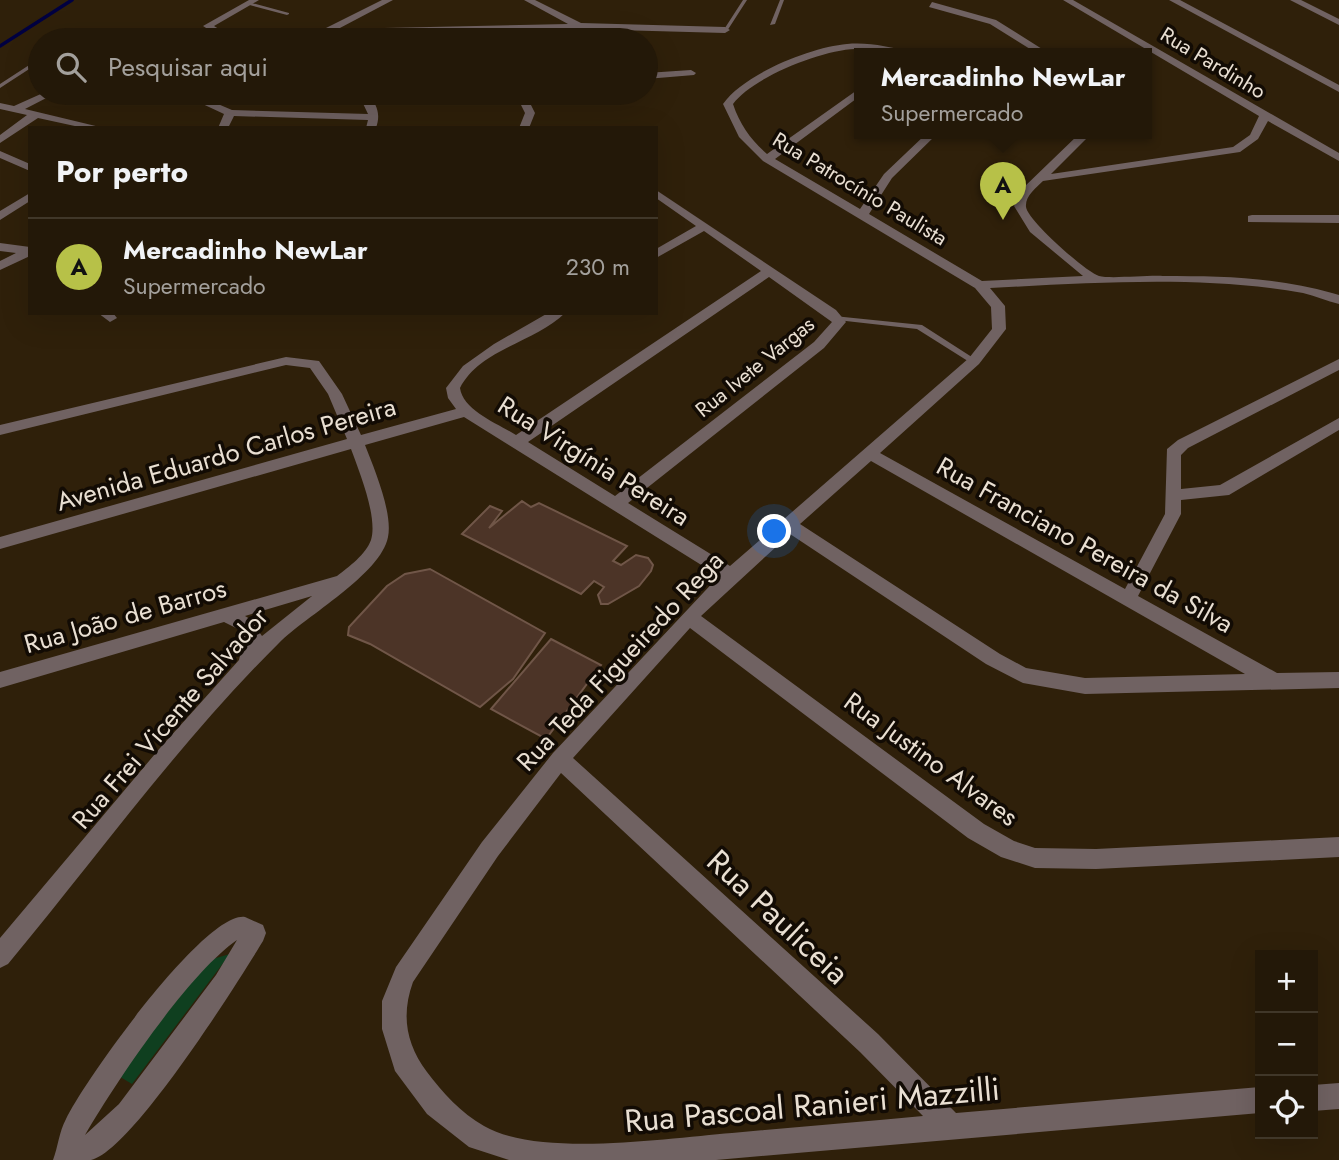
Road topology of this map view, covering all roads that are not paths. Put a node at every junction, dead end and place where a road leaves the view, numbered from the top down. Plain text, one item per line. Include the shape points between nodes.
1 (389, 0) edge
2 (528, 0) edge
3 (745, 0) edge
4 (782, 0) edge
5 (1067, 0) edge
6 (1173, 0) edge
7 (1192, 0) edge
8 (1296, 1) edge
9 (252, 2) edge
10 (932, 5) dead end
11 (287, 14) dead end
12 (1339, 22) edge
13 (772, 24) dead end
14 (1238, 24) junction
15 (580, 26) junction
16 (1224, 27) junction
17 (212, 28) edge
18 (333, 28) edge
19 (438, 28) edge
20 (652, 28) edge
21 (658, 28) edge
22 (725, 30) joint
23 (854, 48) edge
24 (860, 48) edge
25 (880, 48) edge
26 (1035, 48) edge
27 (1148, 48) edge
28 (1152, 50) edge
29 (28, 68) edge
30 (691, 73) dead end
31 (658, 75) edge
32 (1339, 77) edge
33 (0, 86) edge
34 (1339, 89) edge
35 (854, 95) edge
36 (28, 103) edge
37 (212, 105) edge
38 (526, 105) edge
39 (0, 106) edge
40 (18, 108) junction
41 (37, 113) junction
42 (230, 113) junction
43 (1264, 117) junction
44 (372, 122) edge
45 (91, 126) edge
46 (224, 126) edge
47 (525, 126) edge
48 (927, 139) edge
49 (1081, 139) edge
50 (0, 140) edge
51 (0, 154) edge
52 (1339, 158) edge
53 (768, 159) junction
54 (28, 167) edge
55 (1044, 177) junction
56 (658, 194) edge
57 (28, 197) edge
58 (863, 214) junction
59 (0, 216) edge
60 (1252, 219) dead end
61 (1339, 219) edge
62 (704, 226) junction
63 (0, 247) edge
64 (28, 251) edge
65 (28, 252) edge
66 (658, 253) edge
67 (0, 266) edge
68 (769, 271) junction
69 (1093, 278) junction
70 (980, 285) junction
71 (1339, 300) edge
72 (555, 315) edge
73 (837, 318) junction
74 (974, 361) junction
75 (1339, 365) edge
76 (466, 411) junction
77 (1339, 423) edge
78 (0, 430) edge
79 (517, 442) junction
80 (357, 443) junction
81 (868, 453) junction
82 (1175, 495) junction
83 (617, 503) junction
84 (789, 525) junction
85 (0, 543) edge
86 (732, 576) junction
87 (345, 579) junction
88 (1128, 599) junction
89 (226, 614) junction
90 (689, 617) junction
91 (248, 664) junction
92 (0, 680) edge
93 (1339, 680) edge
94 (1275, 682) junction
95 (560, 759) junction
96 (1339, 847) edge
97 (0, 957) edge
98 (404, 1062) joint
99 (1339, 1096) edge
100 (1318, 1098) edge
101 (1255, 1100) edge
102 (949, 1125) junction
103 (68, 1159) edge

1 - 18 street
2 - 15 street
3 - 22 lane
4 - 13 lane
5 - 27 street, Rua Pardinho
6 - 16 street
7 - 14 street
8 - 12 street
9 - 11 lane
9 - 17 street via 208,26
10 - 26 street via 993,22
14 - 16 street
14 - 32 street
15 - 19 street
15 - 20 street
16 - 34 street
21 - 22 street
23 - 53 street, Rua Patrocínio Paulista via 830,50 737,91 728,104 733,122
24 - 25 street, Rua Patrocínio Paulista
28 - 43 street, Rua Pardinho
29 - 33 lane
30 - 31 street
35 - 53 street
36 - 40 street
37 - 42 street
38 - 47 street via 530,113
39 - 40 street
40 - 41 street
41 - 45 street
41 - 50 street
42 - 44 street
42 - 46 street
43 - 52 street, Rua Pardinho
43 - 55 street via 1255,137 1236,150
48 - 58 street via 888,176
49 - 55 street
51 - 54 street
53 - 58 street, Rua Patrocínio Paulista
55 - 69 street via 1026,191 1020,201 1021,212
56 - 62 street, Rua Ivete Vargas
57 - 59 street
58 - 70 street, Rua Patrocínio Paulista
60 - 61 street
62 - 66 street
62 - 68 street, Rua Ivete Vargas
63 - 64 street
65 - 67 street
68 - 73 street, Rua Ivete Vargas
68 - 79 street
69 - 70 street
69 - 71 street via 1272,285
70 - 74 street, Rua Teda Figueiredo Rega via 993,297 1000,315 999,329
72 - 76 street via 462,374 452,391
73 - 74 lane via 919,327
73 - 83 street, Rua Ivete Vargas via 838,327 819,345
74 - 81 street, Rua Teda Figueiredo Rega
75 - 82 street via 1177,448 1171,460
76 - 79 street, Rua Virgínia Pereira
76 - 80 street, Avenida Eduardo Carlos Pereira
77 - 82 street via 1223,491
78 - 80 street, Rua Frei Vicente Salvador via 300,361 314,363 332,384
79 - 83 street, Rua Virgínia Pereira
80 - 85 street, Avenida Eduardo Carlos Pereira
80 - 87 street, Rua Frei Vicente Salvador via 381,526 373,553
81 - 84 street, Rua Teda Figueiredo Rega
81 - 88 street, Rua Franciano Pereira da Silva
82 - 88 street via 1165,533
83 - 86 street, Rua Virgínia Pereira
84 - 86 street, Rua Teda Figueiredo Rega
84 - 94 street via 1024,675 1085,686
86 - 90 street, Rua Teda Figueiredo Rega
87 - 89 street, Rua João de Barros
87 - 91 street, Rua Frei Vicente Salvador via 273,636
88 - 94 street, Rua Franciano Pereira da Silva
89 - 91 street via 244,624 253,637
89 - 92 street, Rua João de Barros
90 - 95 street, Rua Teda Figueiredo Rega
90 - 96 street, Rua Justino Alvares via 976,831 1009,850 1035,858 1096,859
91 - 97 street, Rua Frei Vicente Salvador
93 - 94 street
95 - 98 street, Rua Teda Figueiredo Rega via 490,849 404,975 394,1001 394,1029
95 - 102 street, Rua Pauliceia via 869,1043
98 - 102 street, Rua Pascoal Ranieri Mazzilli via 436,1105 478,1138 536,1155 612,1156
99 - 100 street
101 - 102 street, Rua Pascoal Ranieri Mazzilli
103 - 103 street via 74,1129 97,1090 206,949 232,930 242,927 255,933 128,1113 98,1142

